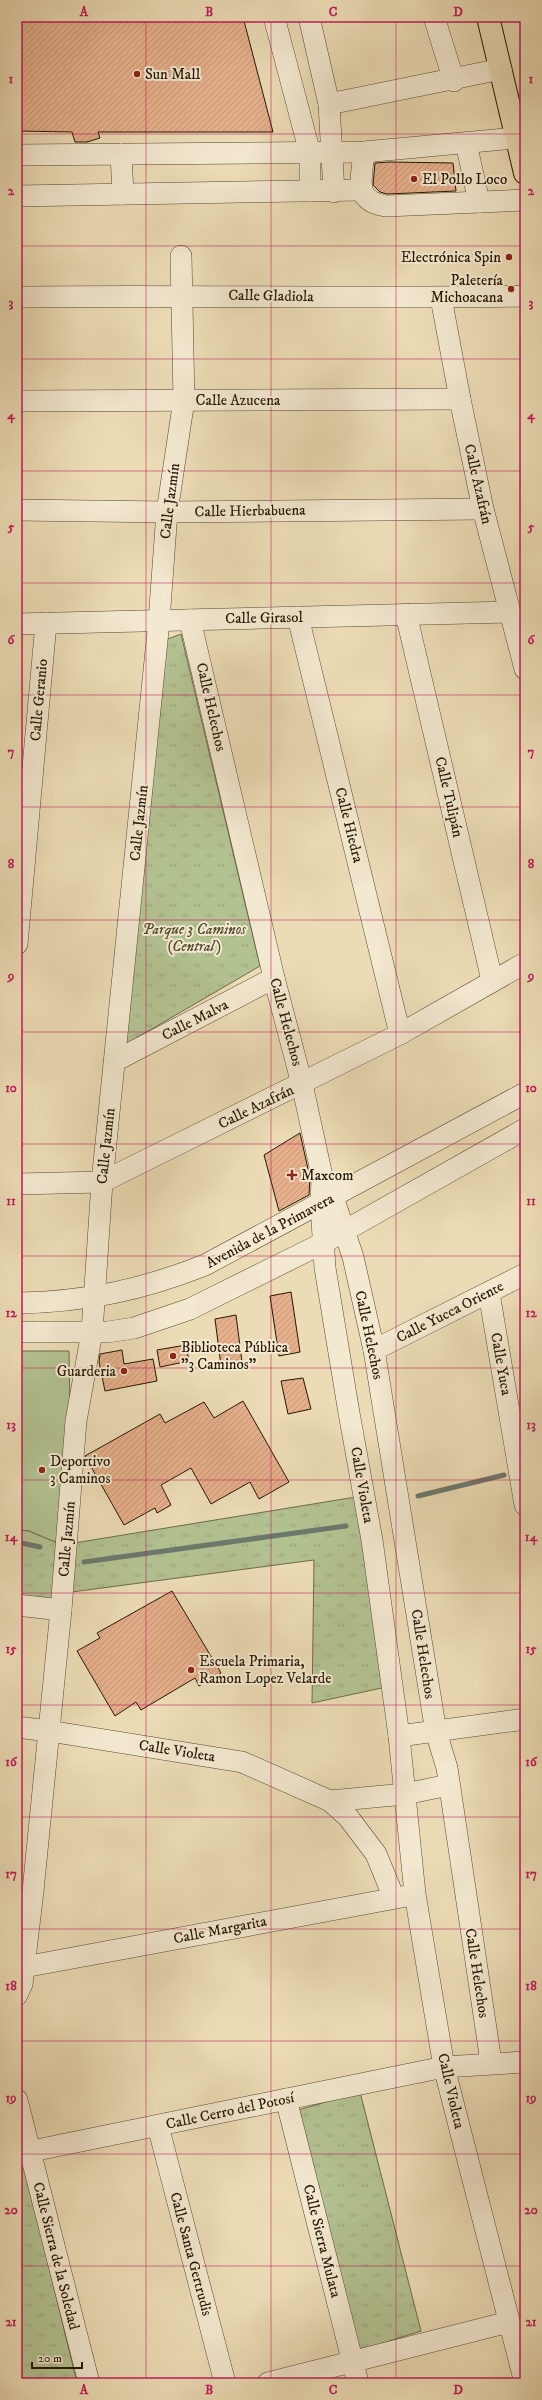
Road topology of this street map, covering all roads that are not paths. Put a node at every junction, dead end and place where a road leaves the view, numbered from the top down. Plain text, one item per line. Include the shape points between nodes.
1 (274, 17) edge
2 (310, 17) edge
3 (434, 17) edge
4 (488, 17) edge
5 (501, 70) junction
6 (454, 81) junction
7 (329, 104) junction
8 (516, 138) junction
9 (466, 143) junction
10 (333, 152) junction
11 (364, 152) junction
12 (310, 153) junction
13 (121, 154) junction
14 (17, 156) edge
15 (525, 174) edge
16 (361, 190) junction
17 (310, 191) junction
18 (334, 192) junction
19 (123, 194) junction
20 (17, 196) edge
21 (525, 200) edge
22 (479, 202) junction
23 (182, 256) dead end
24 (184, 295) junction
25 (525, 296) edge
26 (17, 297) edge
27 (442, 298) junction
28 (460, 399) junction
29 (184, 400) junction
30 (17, 401) edge
31 (483, 509) junction
32 (17, 510) edge
33 (167, 512) junction
34 (510, 612) junction
35 (406, 614) junction
36 (298, 617) junction
37 (190, 620) junction
38 (159, 621) junction
39 (46, 623) junction
40 (17, 624) edge
41 (525, 669) edge
42 (17, 944) edge
43 (525, 963) edge
44 (274, 978) junction
45 (492, 980) junction
46 (400, 1034) junction
47 (115, 1061) junction
48 (302, 1084) junction
49 (525, 1093) edge
50 (525, 1130) edge
51 (102, 1182) junction
52 (17, 1184) edge
53 (327, 1200) junction
54 (344, 1230) junction
55 (323, 1243) junction
56 (525, 1274) edge
57 (489, 1293) junction
58 (94, 1298) junction
59 (17, 1303) edge
60 (17, 1332) edge
61 (92, 1332) junction
62 (374, 1350) junction
63 (522, 1472) edge
64 (525, 1506) edge
65 (17, 1605) edge
66 (61, 1610) junction
67 (525, 1719) edge
68 (17, 1728) edge
69 (49, 1730) junction
70 (436, 1732) junction
71 (399, 1736) junction
72 (449, 1785) junction
73 (405, 1794) junction
74 (330, 1801) junction
75 (415, 1894) junction
76 (394, 1898) junction
77 (24, 1967) junction
78 (17, 1995) edge
79 (491, 2062) junction
80 (525, 2062) edge
81 (444, 2067) junction
82 (286, 2099) junction
83 (17, 2100) edge
84 (158, 2126) junction
85 (23, 2153) edge
86 (509, 2322) junction
87 (352, 2362) junction
88 (89, 2383) edge
89 (225, 2383) edge
90 (268, 2383) edge
91 (358, 2383) edge
92 (525, 2383) edge

1 - 12 street
2 - 7 street
3 - 6 street
4 - 5 main road
5 - 6 street
5 - 8 main road
6 - 7 street
7 - 10 street
8 - 9 street
8 - 15 main road
9 - 11 street
9 - 22 street
10 - 11 street
10 - 12 street
10 - 18 street
11 - 16 street
12 - 13 street
12 - 17 street
13 - 14 street
13 - 19 street
16 - 18 street
16 - 22 street via 369,202 386,206
17 - 18 street
17 - 19 street
19 - 20 street
21 - 22 street
23 - 24 street, Calle Jazmín
24 - 26 street, Calle Gladiola
24 - 27 street, Calle Gladiola
24 - 29 street, Calle Jazmín
25 - 27 street, Calle Gladiola
27 - 28 street, Calle Azafrán
28 - 29 street, Calle Azucena
28 - 31 street, Calle Azafrán
29 - 30 street, Calle Azucena
29 - 33 street, Calle Jazmín
31 - 33 street, Calle Hierbabuena
31 - 34 street, Calle Azafrán
32 - 33 street, Calle Hierbabuena
33 - 38 street, Calle Jazmín
34 - 35 street, Calle Girasol
34 - 41 street, Calle Azafrán
35 - 36 street, Calle Girasol
35 - 45 street, Calle Tulipán
36 - 37 street, Calle Girasol
36 - 46 street, Calle Hiedra
37 - 38 street, Calle Girasol
37 - 44 street, Calle Helechos
38 - 39 street, Calle Girasol
38 - 47 street, Calle Jazmín
39 - 40 street, Calle Girasol
39 - 42 street, Calle Geranio
43 - 45 street, Calle Azafrán
44 - 47 street, Calle Malva
44 - 48 street, Calle Helechos
45 - 46 street, Calle Azafrán
46 - 48 street, Calle Azafrán
47 - 51 street, Calle Jazmín
48 - 51 street, Calle Azafrán
48 - 53 street, Calle Helechos
49 - 53 street, Avenida de la Primavera
50 - 54 street
51 - 52 street, Calle Azafrán
51 - 58 street, Calle Jazmín via 100,1242
53 - 54 street, Calle Helechos
53 - 55 street, Calle Violeta
53 - 58 street, Avenida de la Primavera via 205,1265 154,1284
54 - 55 street
54 - 62 street, Calle Helechos
55 - 61 street via 190,1309 134,1328
55 - 71 street, Calle Violeta via 348,1413 368,1511
56 - 57 street, Calle Yucca Oriente
57 - 62 street, Calle Yucca Oriente
57 - 63 street, Calle Yuca
58 - 59 street, Avenida de la Primavera
58 - 61 street, Calle Jazmín
60 - 61 street
61 - 66 street, Calle Jazmín via 76,1421
62 - 70 street, Calle Helechos
63 - 64 street, Calle Yuca
65 - 66 street
66 - 69 street, Calle Jazmín
67 - 70 street
68 - 69 street, Calle Violeta
69 - 74 street, Calle Violeta via 242,1762
69 - 77 street, Calle Jazmín
70 - 71 street
70 - 72 street, Calle Helechos via 447,1768
71 - 73 street, Calle Violeta
72 - 73 street, Calle Violeta
72 - 79 street, Calle Helechos
73 - 74 street, Calle Violeta
73 - 75 street, Calle Violeta
74 - 76 street, Calle Violeta via 348,1817 376,1854
75 - 76 street, Calle Margarita
75 - 81 street, Calle Violeta
76 - 77 street, Calle Margarita
77 - 78 street, Calle Jazmín via 22,1984
79 - 80 street, Calle Cerro del Potosí
79 - 81 street, Calle Cerro del Potosí
81 - 82 street, Calle Cerro del Potosí
81 - 86 street, Calle Violeta
82 - 84 street, Calle Cerro del Potosí
82 - 87 street, Calle Sierra Mulata
83 - 85 street
84 - 85 street, Calle Cerro del Potosí
84 - 89 street, Calle Santa Gertrudis
85 - 88 street, Calle Sierra de la Soledad
86 - 87 street
86 - 92 street, Calle Violeta
87 - 90 street
87 - 91 street, Calle Sierra Mulata

